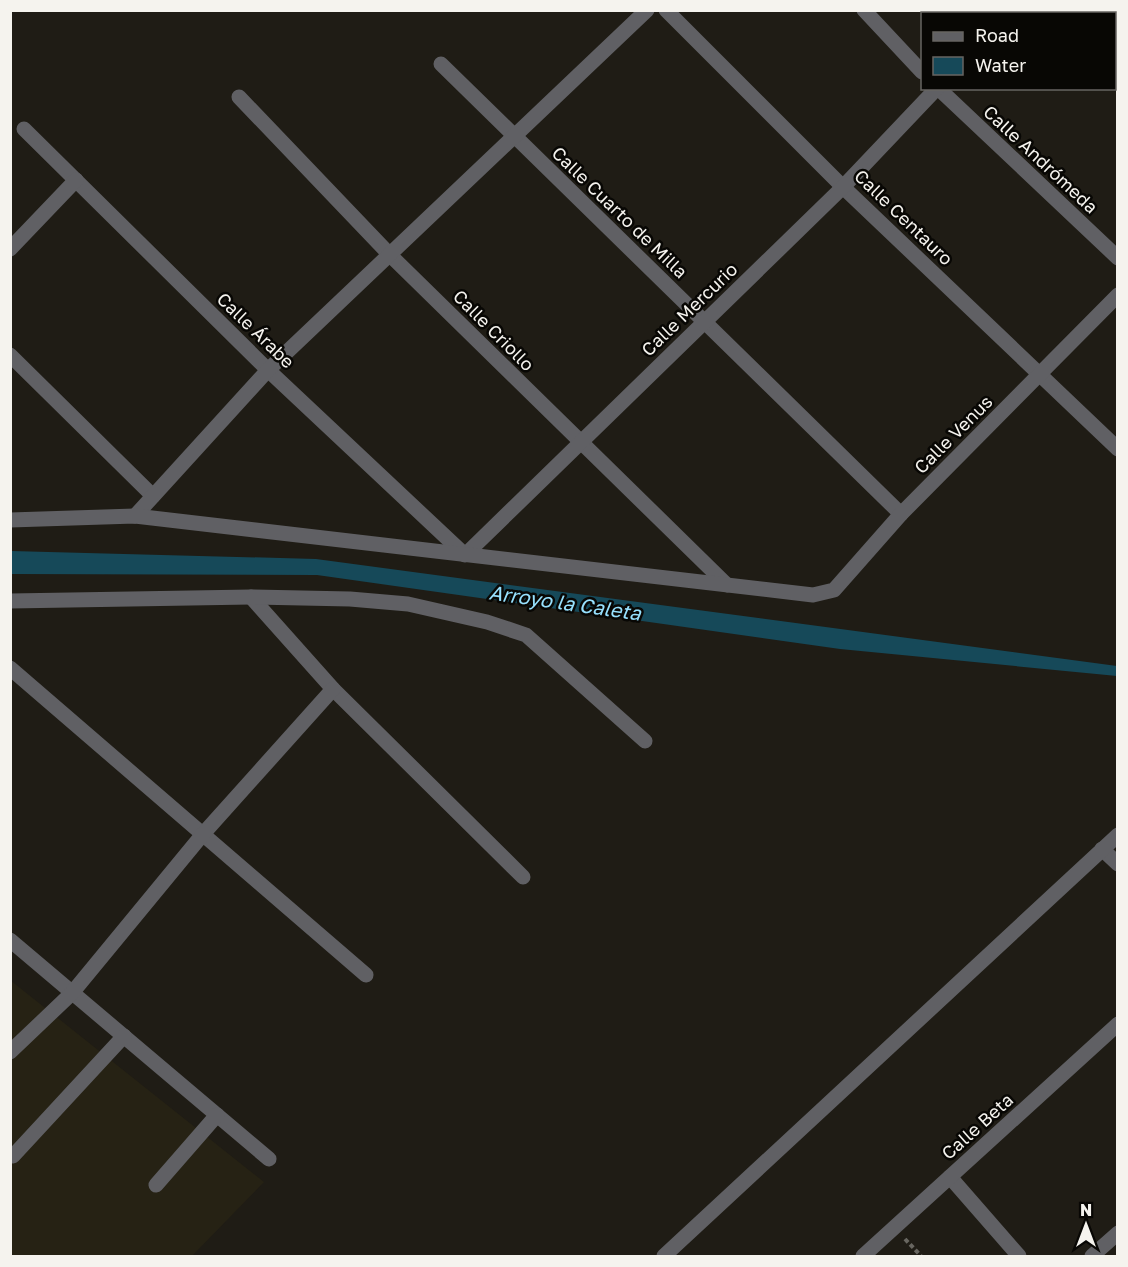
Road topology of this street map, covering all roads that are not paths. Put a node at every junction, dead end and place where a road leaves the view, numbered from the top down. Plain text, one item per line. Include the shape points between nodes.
1 (647, 10) edge
2 (666, 10) edge
3 (864, 10) edge
4 (441, 64) dead end
5 (921, 71) edge
6 (936, 90) edge
7 (940, 90) edge
8 (239, 97) dead end
9 (24, 129) dead end
10 (514, 137) junction
11 (76, 180) junction
12 (843, 187) junction
13 (10, 249) edge
14 (390, 255) junction
15 (1118, 258) edge
16 (1118, 295) edge
17 (705, 321) junction
18 (10, 355) edge
19 (268, 370) junction
20 (1040, 374) junction
21 (580, 443) junction
22 (1118, 449) edge
23 (153, 496) junction
24 (901, 514) junction
25 (135, 516) junction
26 (10, 520) edge
27 (465, 555) junction
28 (727, 585) junction
29 (251, 597) junction
30 (10, 601) edge
31 (10, 668) edge
32 (333, 689) junction
33 (645, 741) dead end
34 (203, 834) junction
35 (1118, 835) edge
36 (1102, 849) junction
37 (1118, 864) edge
38 (523, 877) dead end
39 (10, 940) edge
40 (366, 975) dead end
41 (72, 993) junction
42 (1118, 1024) edge
43 (124, 1036) junction
44 (10, 1052) edge
45 (217, 1115) junction
46 (13, 1156) dead end
47 (269, 1159) dead end
48 (950, 1178) junction
49 (156, 1185) dead end
50 (1118, 1233) edge
51 (664, 1257) edge
52 (863, 1257) edge
53 (1019, 1257) edge
54 (1092, 1257) edge

1 - 10 street
2 - 12 street, Calle Centauro
3 - 5 street
4 - 10 street, Calle Cuarto de Milla
6 - 12 street, Calle Mercurio
7 - 15 street, Calle Andrómeda
8 - 14 street, Calle Criollo
9 - 11 street, Calle Árabe
10 - 14 street
10 - 17 street, Calle Cuarto de Milla
11 - 13 street
11 - 19 street, Calle Árabe
12 - 17 street, Calle Mercurio
12 - 20 street, Calle Centauro
14 - 19 street
14 - 21 street, Calle Criollo
16 - 20 street, Calle Venus
17 - 21 street, Calle Mercurio
17 - 24 street, Calle Cuarto de Milla
18 - 23 street
19 - 23 street
19 - 27 street, Calle Árabe
20 - 22 street, Calle Centauro
20 - 24 street, Calle Venus
21 - 27 street, Calle Mercurio
21 - 28 street, Calle Criollo
23 - 25 street
24 - 28 street, Calle Venus via 834,590 813,595
25 - 26 street
25 - 27 street
27 - 28 street
29 - 30 street
29 - 32 street
29 - 33 street via 408,604 526,635
31 - 34 street
32 - 34 street
32 - 38 street
34 - 40 street
34 - 41 street
35 - 36 street
36 - 37 street
36 - 51 street
39 - 41 street
41 - 43 street
41 - 44 street
42 - 48 street, Calle Beta
43 - 45 street
43 - 46 street
45 - 47 street
45 - 49 street
48 - 52 street, Calle Beta
48 - 53 street
50 - 54 street

